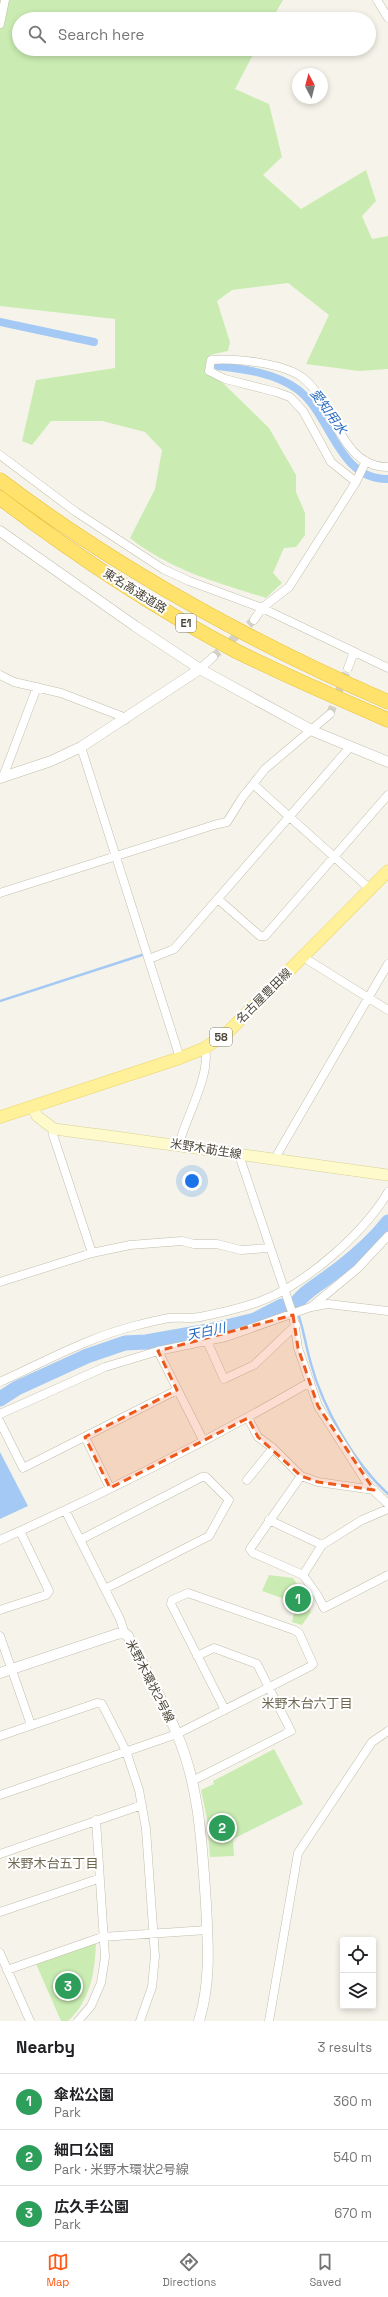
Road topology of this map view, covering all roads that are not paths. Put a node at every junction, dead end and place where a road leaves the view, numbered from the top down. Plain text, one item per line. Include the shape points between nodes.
1 (5, 0) edge
2 (377, 0) edge
3 (388, 18) edge
4 (0, 24) edge
5 (0, 455) edge
6 (366, 461) junction
7 (388, 467) edge
8 (0, 480) edge
9 (356, 482) junction
10 (0, 498) edge
11 (0, 531) edge
12 (262, 608) junction
13 (254, 620) tunnel mouth
14 (354, 652) junction
15 (213, 657) tunnel mouth
16 (348, 668) tunnel mouth
17 (388, 668) edge
18 (200, 669) junction
19 (0, 675) edge
20 (37, 687) junction
21 (388, 702) edge
22 (330, 714) tunnel mouth
23 (125, 720) junction
24 (388, 720) edge
25 (313, 731) junction
26 (81, 747) junction
27 (350, 747) junction
28 (388, 762) edge
29 (2, 778) edge
30 (253, 784) junction
31 (388, 795) edge
32 (290, 816) junction
33 (116, 856) junction
34 (336, 857) junction
35 (388, 871) edge
36 (370, 889) junction
37 (0, 893) edge
38 (218, 899) junction
39 (303, 957) junction
40 (149, 959) junction
41 (388, 964) edge
42 (368, 998) junction
43 (388, 1010) edge
44 (205, 1048) junction
45 (180, 1058) junction
46 (33, 1107) junction
47 (0, 1117) edge
48 (54, 1129) junction
49 (179, 1144) junction
50 (239, 1155) junction
51 (276, 1160) junction
52 (388, 1175) edge
53 (388, 1192) edge
54 (388, 1236) edge
55 (269, 1248) junction
56 (92, 1253) junction
57 (0, 1282) edge
58 (283, 1290) junction
59 (311, 1307) junction
60 (388, 1311) edge
61 (293, 1315) junction
62 (296, 1325) junction
63 (207, 1341) junction
64 (158, 1351) junction
65 (0, 1382) edge
66 (310, 1382) junction
67 (177, 1390) junction
68 (0, 1414) edge
69 (248, 1418) junction
70 (0, 1422) edge
71 (85, 1437) junction
72 (203, 1440) junction
73 (273, 1448) junction
74 (301, 1476) junction
75 (247, 1480) dead end
76 (110, 1488) junction
77 (374, 1490) junction
78 (388, 1504) edge
79 (388, 1508) edge
80 (64, 1510) junction
81 (269, 1520) junction
82 (20, 1531) junction
83 (0, 1540) edge
84 (80, 1540) junction
85 (322, 1545) junction
86 (303, 1575) junction
87 (388, 1575) edge
88 (106, 1590) junction
89 (0, 1610) edge
90 (125, 1634) junction
91 (0, 1636) edge
92 (197, 1656) junction
93 (11, 1669) junction
94 (0, 1673) edge
95 (270, 1687) junction
96 (225, 1710) junction
97 (31, 1725) junction
98 (388, 1730) edge
99 (177, 1734) junction
100 (0, 1736) edge
101 (126, 1751) junction
102 (192, 1781) junction
103 (0, 1795) edge
104 (142, 1805) junction
105 (96, 1820) junction
106 (0, 1854) edge
107 (98, 1879) junction
108 (0, 1912) edge
109 (207, 1930) junction
110 (154, 1933) junction
111 (102, 1937) junction
112 (0, 1953) edge
113 (7, 1970) junction
114 (30, 2021) edge
115 (78, 2021) edge
116 (140, 2021) edge
117 (199, 2021) edge
118 (268, 2021) edge

1 - 4 street
2 - 3 street
5 - 12 street via 76,512 163,569 188,581
6 - 7 street
6 - 9 street
6 - 9 street via 351,449 320,395 302,377 281,368 228,359 211,360 209,371 225,379 284,394 297,404 331,462
8 - 21 highway, 東名高速道路 / E1 via 48,516 152,582 294,659
9 - 12 street via 289,587
10 - 24 highway, 東名高速道路 / E1 via 38,527 187,624 271,668
11 - 18 street
12 - 13 street
12 - 14 street
14 - 16 street
14 - 17 street
15 - 18 street
18 - 23 street
18 - 25 street
19 - 20 street via 14,682
20 - 23 street via 61,693 121,716
20 - 29 street
22 - 25 street
23 - 26 street
25 - 27 street
25 - 30 street via 265,769
26 - 29 street via 51,761
26 - 33 street
27 - 28 street
27 - 32 street
30 - 32 street
30 - 33 street via 227,822
31 - 34 street
32 - 34 street
32 - 38 street
33 - 37 street
33 - 40 street
34 - 36 street
34 - 38 street via 263,937
35 - 36 main road, 名古屋豊田線 / 58
36 - 39 main road, 名古屋豊田線 / 58
38 - 40 street via 174,949
39 - 42 street
39 - 44 main road, 名古屋豊田線 / 58 via 229,1031
40 - 45 street
41 - 42 street
42 - 43 street
42 - 51 street
44 - 45 main road, 名古屋豊田線 / 58
44 - 49 street via 207,1056 199,1088
45 - 46 main road, 名古屋豊田線 / 58
46 - 47 main road, 名古屋豊田線 / 58
46 - 48 main road via 37,1116
48 - 49 main road, 米野木莇生線
48 - 56 street via 53,1135
49 - 50 main road, 米野木莇生線
50 - 51 main road, 米野木莇生線
50 - 55 street
51 - 52 main road, 米野木莇生線
53 - 58 street via 376,1210 339,1251
54 - 59 street via 357,1269
55 - 56 street via 241,1250 217,1244 182,1241 130,1245
55 - 58 street
56 - 57 street
58 - 61 street
58 - 65 street via 262,1301 198,1318 155,1321 114,1332
59 - 60 street via 328,1304
59 - 61 street
61 - 62 street
61 - 63 street
62 - 63 street via 254,1365 224,1379
62 - 66 street via 298,1348
63 - 64 street
64 - 67 street
64 - 68 street via 105,1367
66 - 69 street
66 - 77 street via 318,1406
67 - 71 street
67 - 72 street
69 - 72 street
69 - 73 street via 258,1437
70 - 71 street via 23,1468
71 - 76 street
72 - 76 street
73 - 74 street
73 - 75 street
74 - 77 street via 318,1482
74 - 81 street
76 - 80 street
77 - 78 street
79 - 85 street via 362,1520
80 - 82 street
80 - 84 street
81 - 85 street
81 - 86 street via 250,1549 253,1553
82 - 83 street
82 - 89 street via 49,1591 46,1595
84 - 88 street
84 - 88 street via 202,1477 206,1477 227,1497 228,1504 209,1536
85 - 86 street
86 - 87 street via 324,1608
88 - 90 street
90 - 93 street, 米野木環状2号線 via 117,1634
90 - 99 street, 米野木環状2号線 via 158,1693
91 - 93 street
92 - 95 street via 214,1648 255,1662 260,1666
92 - 95 street via 171,1604 172,1600 186,1593 299,1633 313,1664
92 - 96 street
93 - 94 street, 米野木環状2号線
93 - 97 street
95 - 96 street
95 - 102 street via 290,1728 289,1733
96 - 99 street
97 - 100 street
97 - 101 street via 100,1703
98 - 118 street via 372,1742 298,1853
99 - 101 street
99 - 102 street, 米野木環状2号線
101 - 103 street
101 - 104 street
102 - 109 street, 米野木環状2号線 via 201,1832
104 - 105 street
104 - 110 street
105 - 106 street
105 - 107 street
107 - 108 street
107 - 111 street
109 - 110 street
109 - 117 street, 米野木環状2号線 via 209,1964
110 - 111 street
110 - 116 street via 152,1987
111 - 113 street
111 - 115 street via 105,1957 101,1983 91,2006
112 - 113 street
113 - 114 street

